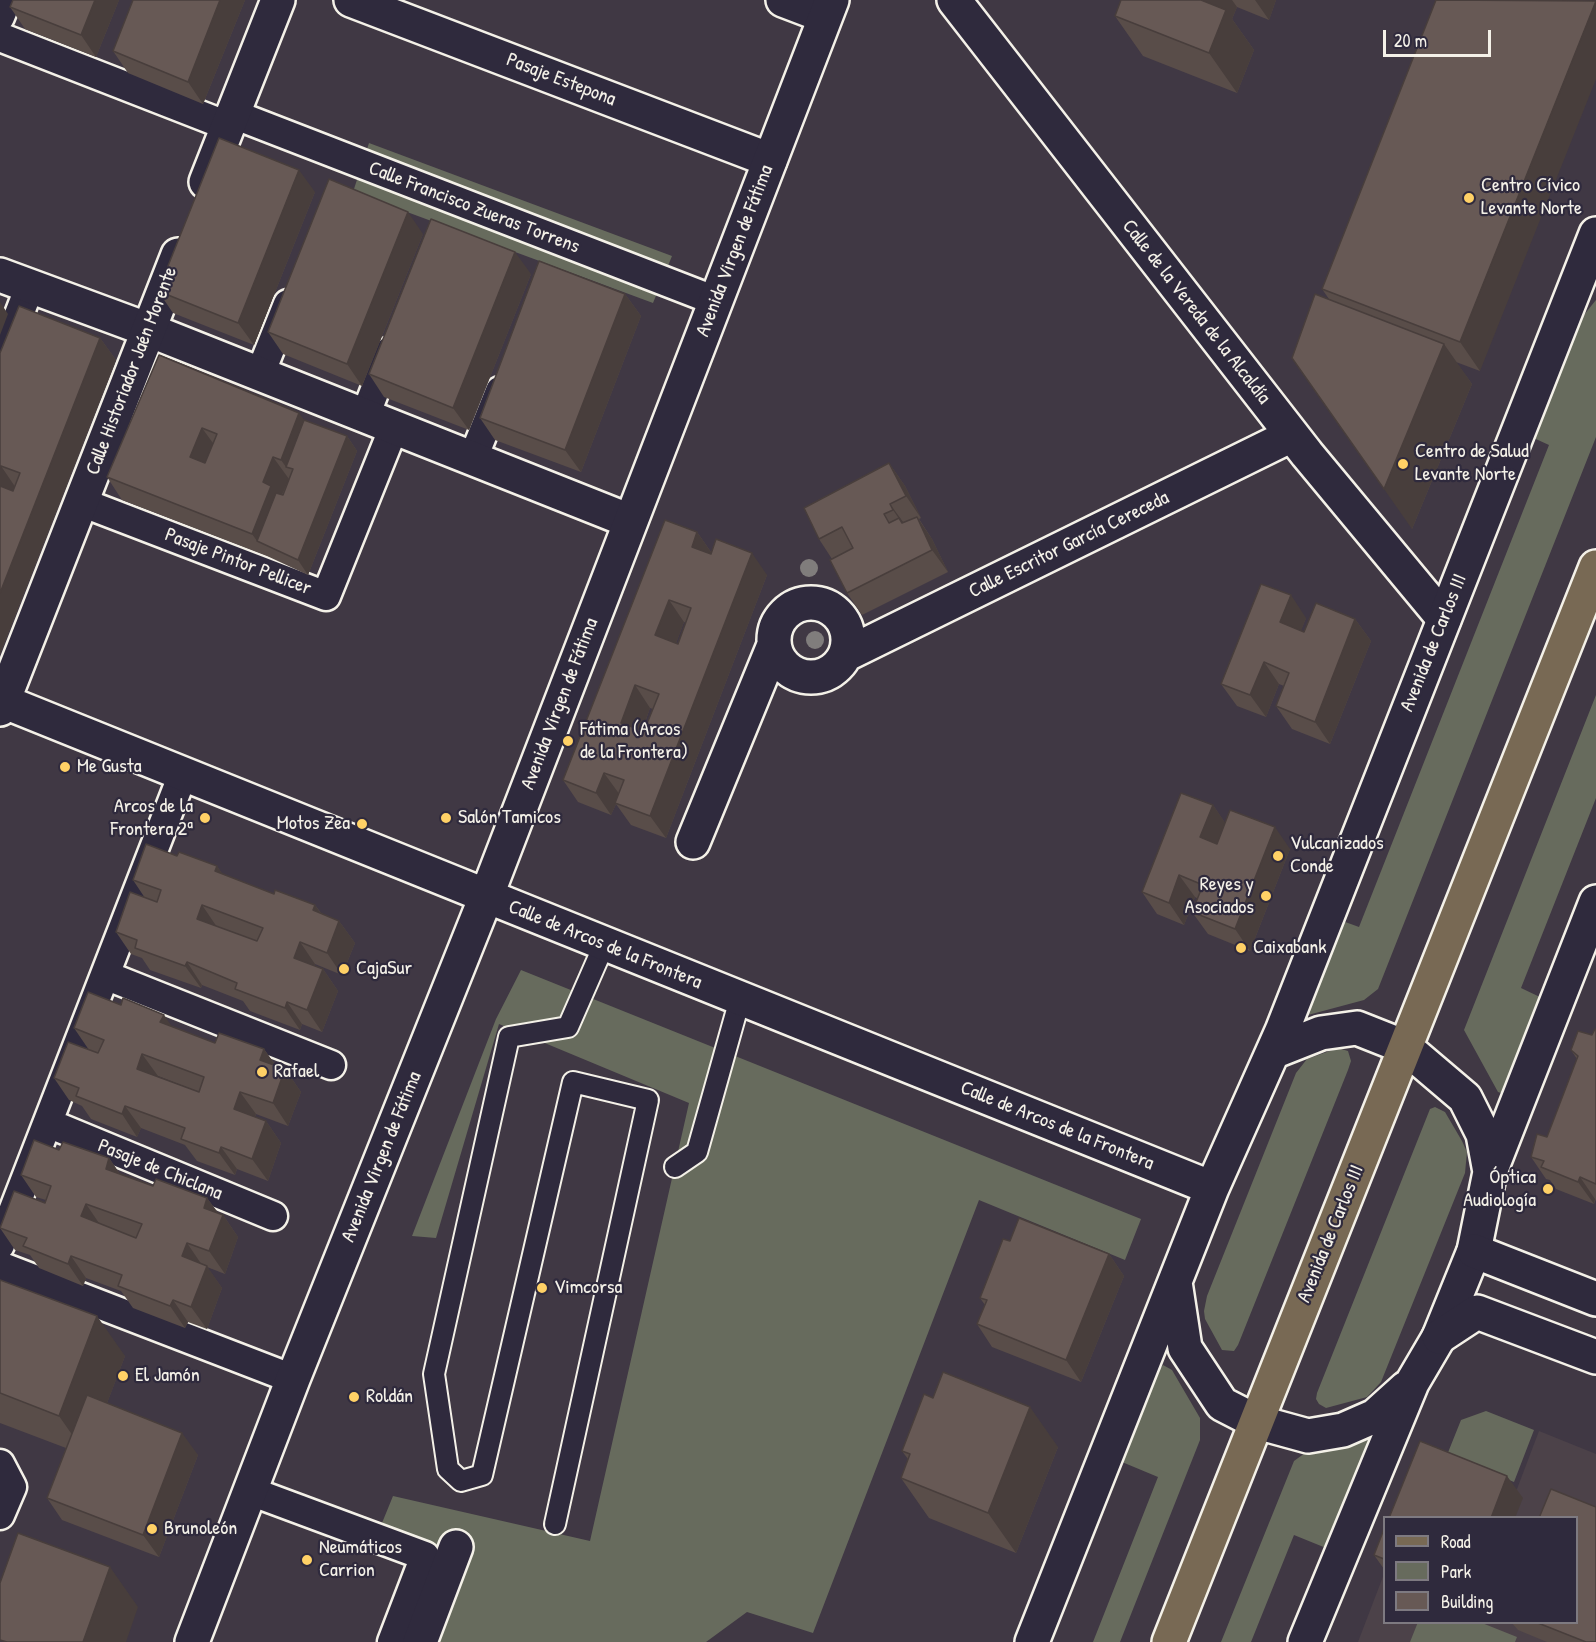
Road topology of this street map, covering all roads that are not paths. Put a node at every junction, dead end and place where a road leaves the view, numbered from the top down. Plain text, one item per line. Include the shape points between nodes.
1 (7, 0) edge
2 (278, 0) edge
3 (351, 0) edge
4 (783, 0) edge
5 (954, 0) edge
6 (828, 8) edge
7 (0, 17) edge
8 (0, 37) edge
9 (230, 120) junction
10 (770, 160) junction
11 (1596, 234) edge
12 (0, 275) edge
13 (299, 277) edge
14 (30, 286) junction
15 (716, 301) junction
16 (399, 329) edge
17 (149, 330) junction
18 (0, 364) edge
19 (508, 371) edge
20 (260, 374) junction
21 (380, 421) junction
22 (1292, 435) junction
23 (473, 458) junction
24 (81, 502) junction
25 (630, 521) junction
26 (1596, 567) edge
27 (1444, 619) junction
28 (774, 645) junction
29 (845, 655) junction
30 (1, 703) edge
31 (183, 774) junction
32 (693, 842) dead end
33 (486, 897) junction
34 (1596, 902) edge
35 (604, 945) junction
36 (105, 975) junction
37 (740, 999) junction
38 (1405, 1047) junction
39 (1273, 1052) junction
40 (331, 1065) dead end
41 (48, 1123) junction
42 (675, 1167) dead end
43 (1490, 1172) junction
44 (1212, 1188) junction
45 (273, 1216) dead end
46 (0, 1245) edge
47 (1474, 1251) junction
48 (7, 1268) edge
49 (1175, 1282) junction
50 (3, 1297) edge
51 (1596, 1299) edge
52 (1439, 1337) junction
53 (1596, 1357) edge
54 (293, 1379) junction
55 (1412, 1383) junction
56 (1257, 1422) junction
57 (0, 1464) edge
58 (250, 1491) junction
59 (0, 1515) edge
60 (555, 1524) dead end
61 (456, 1547) dead end
62 (192, 1642) edge
63 (392, 1642) edge
64 (420, 1642) edge
65 (1032, 1642) edge
66 (1169, 1642) edge
67 (1305, 1642) edge

1 - 7 street
2 - 9 street, Calle Historiador Jaén Morente
3 - 10 street, Pasaje Estepona
4 - 6 street
5 - 22 street, Calle de la Vereda de la Alcaldía
6 - 10 street, Avenida Virgen de Fátima
8 - 9 street, Calle Francisco Zueras Torrens
9 - 15 street, Calle Francisco Zueras Torrens via 342,169 556,252
9 - 17 street, Calle Historiador Jaén Morente
10 - 15 street, Avenida Virgen de Fátima
11 - 27 street, Avenida de Carlos III
12 - 14 street
13 - 20 street
14 - 17 street
14 - 18 street
15 - 25 street, Avenida Virgen de Fátima
16 - 21 street
17 - 20 street
17 - 24 street, Calle Historiador Jaén Morente
19 - 23 street
20 - 21 street
21 - 23 street
21 - 24 street, Pasaje Pintor Pellicer via 326,596
22 - 27 street, Calle de la Vereda de la Alcaldía
22 - 29 street, Calle Escritor García Cereceda
23 - 25 street
24 - 30 street, Calle Historiador Jaén Morente
25 - 33 street, Avenida Virgen de Fátima
26 - 38 main road, Avenida de Carlos III
27 - 39 street, Avenida de Carlos III
28 - 29 street via 785,667 808,677 832,672
28 - 29 street via 779,620 788,611 804,604 822,604 841,617 847,628
28 - 32 street
30 - 31 street, Calle de Arcos de la Frontera
31 - 33 street, Calle de Arcos de la Frontera
31 - 36 street
33 - 35 street, Calle de Arcos de la Frontera
33 - 54 street, Avenida Virgen de Fátima
34 - 43 street
35 - 37 street, Calle de Arcos de la Frontera
35 - 60 lane via 568,1027 508,1037 434,1374 448,1469 461,1481 482,1476 573,1082 648,1100
36 - 40 street
36 - 41 street
37 - 42 lane via 698,1152
37 - 44 street, Calle de Arcos de la Frontera
38 - 39 street via 1358,1028 1321,1033
38 - 43 street via 1465,1098 1483,1134
38 - 56 main road, Avenida de Carlos III
39 - 44 street, Avenida de Carlos III
41 - 45 street, Pasaje de Chiclana
41 - 46 street
43 - 47 street
44 - 49 street, Avenida de Carlos III
47 - 51 street
47 - 52 street
48 - 50 street
48 - 54 street
49 - 56 street via 1185,1348 1222,1404
49 - 65 street, Avenida de Carlos III
52 - 53 street via 1477,1312
52 - 55 street
54 - 58 street, Avenida Virgen de Fátima
55 - 56 street via 1375,1416 1342,1430 1308,1436
55 - 67 street
56 - 66 main road, Avenida de Carlos III
57 - 59 street via 12,1488
58 - 62 street, Avenida Virgen de Fátima
58 - 63 street via 425,1556
61 - 64 street

